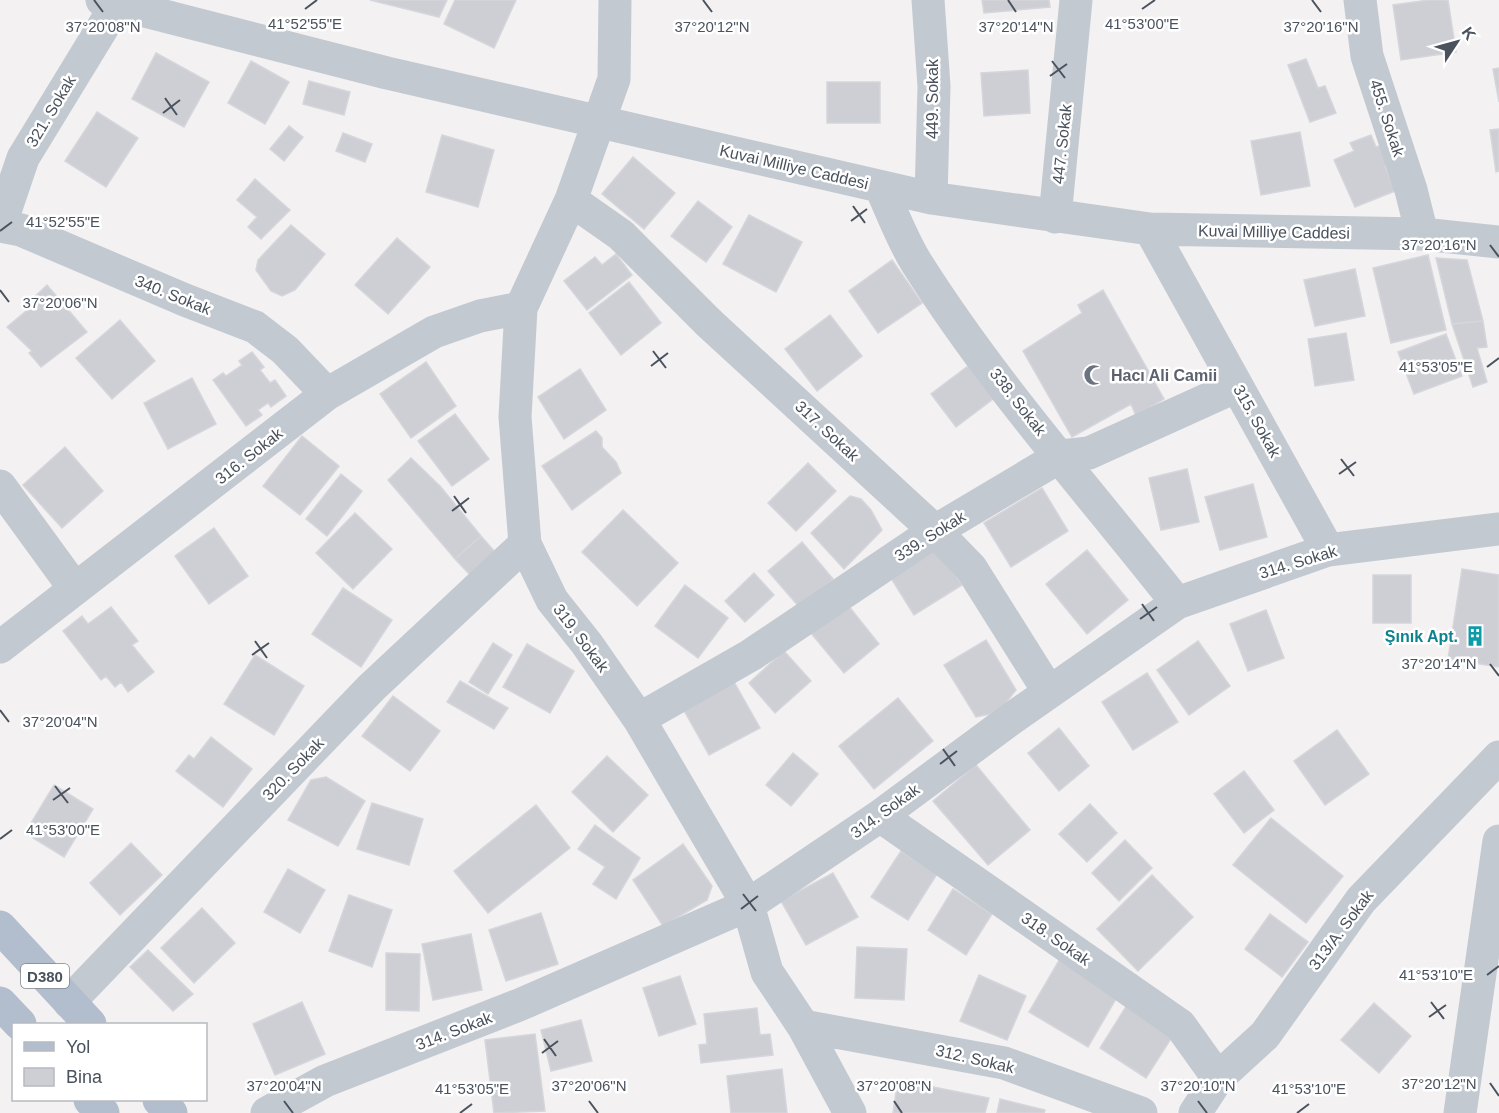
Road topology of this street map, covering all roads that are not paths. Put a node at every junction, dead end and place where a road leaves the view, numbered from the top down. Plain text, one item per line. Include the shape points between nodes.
1 (615, 0) edge
2 (928, 0) edge
3 (1076, 0) edge
4 (1360, 0) edge
5 (110, 2) edge
6 (599, 122) junction
7 (880, 188) junction
8 (931, 198) junction
9 (571, 200) junction
10 (1055, 216) junction
11 (0, 226) edge
12 (1150, 229) junction
13 (1422, 234) junction
14 (1499, 242) edge
15 (521, 308) junction
16 (1237, 386) junction
17 (327, 394) junction
18 (1061, 456) junction
19 (0, 486) edge
20 (1499, 530) edge
21 (935, 531) junction
22 (525, 544) junction
23 (1328, 550) junction
24 (75, 589) junction
25 (1177, 603) junction
26 (0, 647) edge
27 (1049, 692) junction
28 (639, 719) junction
29 (1499, 757) edge
30 (880, 816) junction
31 (1499, 841) edge
32 (748, 905) junction
33 (0, 927) edge
34 (0, 1003) edge
35 (79, 1013) edge
36 (19, 1023) edge
37 (804, 1026) junction
38 (1218, 1078) junction
39 (91, 1101) edge
40 (160, 1101) edge
41 (103, 1113) edge
42 (171, 1113) edge
43 (267, 1113) edge
44 (850, 1113) edge
45 (1141, 1113) edge
46 (1195, 1113) edge
47 (1460, 1113) edge

1 - 6 street, 319. Sokak via 614,79
2 - 8 street, 449. Sokak via 934,86
3 - 10 street, 447. Sokak
4 - 13 street, 455. Sokak via 1367,56
5 - 6 street, Kuvai Milliye Caddesi
5 - 11 street, 321. Sokak via 23,158
6 - 7 street, Kuvai Milliye Caddesi
6 - 9 street, 319. Sokak
7 - 8 street, Kuvai Milliye Caddesi
7 - 18 street, 338. Sokak via 915,260 985,359
8 - 10 street, Kuvai Milliye Caddesi
9 - 15 street, 319. Sokak
9 - 21 street, 317. Sokak via 621,235 709,323
10 - 12 street, Kuvai Milliye Caddesi
11 - 17 street, 340. Sokak via 21,230 255,327 285,350
12 - 13 street, Kuvai Milliye Caddesi
12 - 16 street, 315. Sokak
13 - 14 street, Kuvai Milliye Caddesi
15 - 17 street, 316. Sokak via 480,316 434,332
15 - 22 street, 319. Sokak via 515,417
16 - 18 street, 339. Sokak via 1089,453
16 - 23 street, 315. Sokak
17 - 24 street, 316. Sokak
18 - 21 street, 339. Sokak
18 - 25 street, 338. Sokak
19 - 24 street
20 - 23 street, 314. Sokak
21 - 27 street, 317. Sokak via 971,568
21 - 28 street, 339. Sokak via 751,656
22 - 28 street, 319. Sokak via 552,600
22 - 35 street, 320. Sokak via 371,688
23 - 25 street, 314. Sokak
24 - 26 street, 316. Sokak
25 - 27 street, 314. Sokak
27 - 30 street, 314. Sokak
28 - 32 street, 319. Sokak
29 - 38 street, 313/A. Sokak via 1361,900 1265,1035
30 - 32 street, 314. Sokak
30 - 38 street, 318. Sokak via 1180,1025
31 - 47 street
32 - 37 street, 319. Sokak via 768,972
32 - 43 street, 314. Sokak via 519,1005 325,1081
33 - 35 main road, D380
34 - 36 main road
37 - 44 street, 319. Sokak
37 - 45 street, 312. Sokak via 1004,1063
38 - 46 street, 313/A. Sokak
39 - 41 main road
40 - 42 main road

